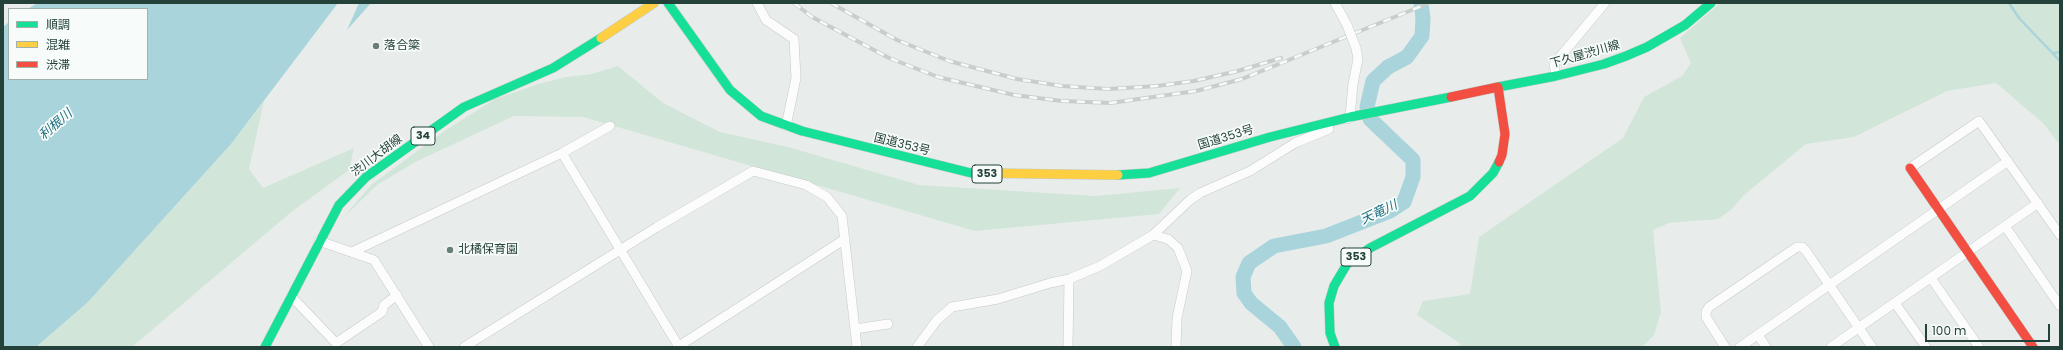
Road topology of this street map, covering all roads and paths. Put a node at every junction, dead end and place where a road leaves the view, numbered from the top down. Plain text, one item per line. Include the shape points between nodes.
1 (654, 3) edge
2 (668, 3) edge
3 (757, 3) edge
4 (1335, 3) edge
5 (1605, 3) edge
6 (1711, 3) edge
7 (1556, 76) junction
8 (1498, 87) junction
9 (1350, 116) junction
10 (610, 126) dead end
11 (786, 126) junction
12 (562, 153) junction
13 (2008, 161) junction
14 (1910, 168) joint
15 (2038, 203) junction
16 (1938, 210) junction
17 (2005, 226) junction
18 (1153, 235) junction
19 (2060, 235) edge
20 (845, 239) junction
21 (319, 241) junction
22 (620, 250) junction
23 (352, 252) junction
24 (1967, 252) junction
25 (1930, 278) junction
26 (1068, 279) junction
27 (1830, 285) junction
28 (397, 294) junction
29 (291, 296) junction
30 (1894, 303) junction
31 (2060, 306) edge
32 (888, 324) dead end
33 (1859, 327) junction
34 (855, 329) junction
35 (1758, 335) junction
36 (679, 346) edge
37 (265, 347) edge
38 (429, 347) edge
39 (464, 347) edge
40 (857, 347) edge
41 (917, 347) edge
42 (1068, 347) edge
43 (1176, 347) edge
44 (1335, 347) edge
45 (1725, 347) edge
46 (1740, 347) edge
47 (1766, 347) edge
48 (1831, 347) edge
49 (1872, 347) edge
50 (1926, 347) edge
51 (1979, 347) edge
52 (2033, 347) edge

1 - 21 main road, 渋川大胡線 / 34 via 573,57 542,74 484,97 441,123 366,177 351,191 339,205
2 - 11 main road, 国道353号 / 353 via 730,90 760,116
3 - 11 street via 766,20 794,39 796,78
4 - 9 street, bridge via 1347,25 1358,59
5 - 7 street via 1554,64
6 - 7 main road, 下久屋渋川線 via 1685,25 1647,47 1604,64
7 - 8 main road, 下久屋渋川線
8 - 9 main road, 国道353号 / 353
8 - 44 main road, 353 via 1506,134 1502,155 1493,173 1470,196 1366,250 1347,264 1334,286 1329,303 1330,332
9 - 11 main road, 国道353号 / 353 via 1133,176 971,173 947,169
9 - 18 street via 1336,127 1295,143 1250,171 1200,193
10 - 12 street
12 - 22 street
12 - 23 street
13 - 14 street via 1979,121
13 - 15 street
13 - 16 street
14 - 16 main road
15 - 17 street
15 - 19 street
16 - 24 main road
16 - 27 street
17 - 24 street
17 - 31 street
18 - 26 street via 1100,266
18 - 43 street via 1168,239 1178,248 1187,271 1177,318
20 - 22 street via 842,216 827,197 806,185 753,171
20 - 34 street
20 - 36 street
21 - 23 street
21 - 29 main road, 渋川大胡線 / 34
22 - 36 street
22 - 39 street
23 - 28 street via 374,260
24 - 25 street
24 - 52 main road
25 - 30 street
25 - 51 street
26 - 41 street via 998,299 952,307 937,320
26 - 42 street
27 - 33 street
27 - 35 street
27 - 45 street via 1802,247 1791,250 1709,307 1706,317
28 - 29 street via 384,305 382,312 336,343
28 - 38 street
29 - 37 main road, 渋川大胡線 / 34
30 - 33 street
30 - 50 street
32 - 34 street
33 - 48 street
33 - 49 street
34 - 40 street
35 - 46 street
35 - 47 street

